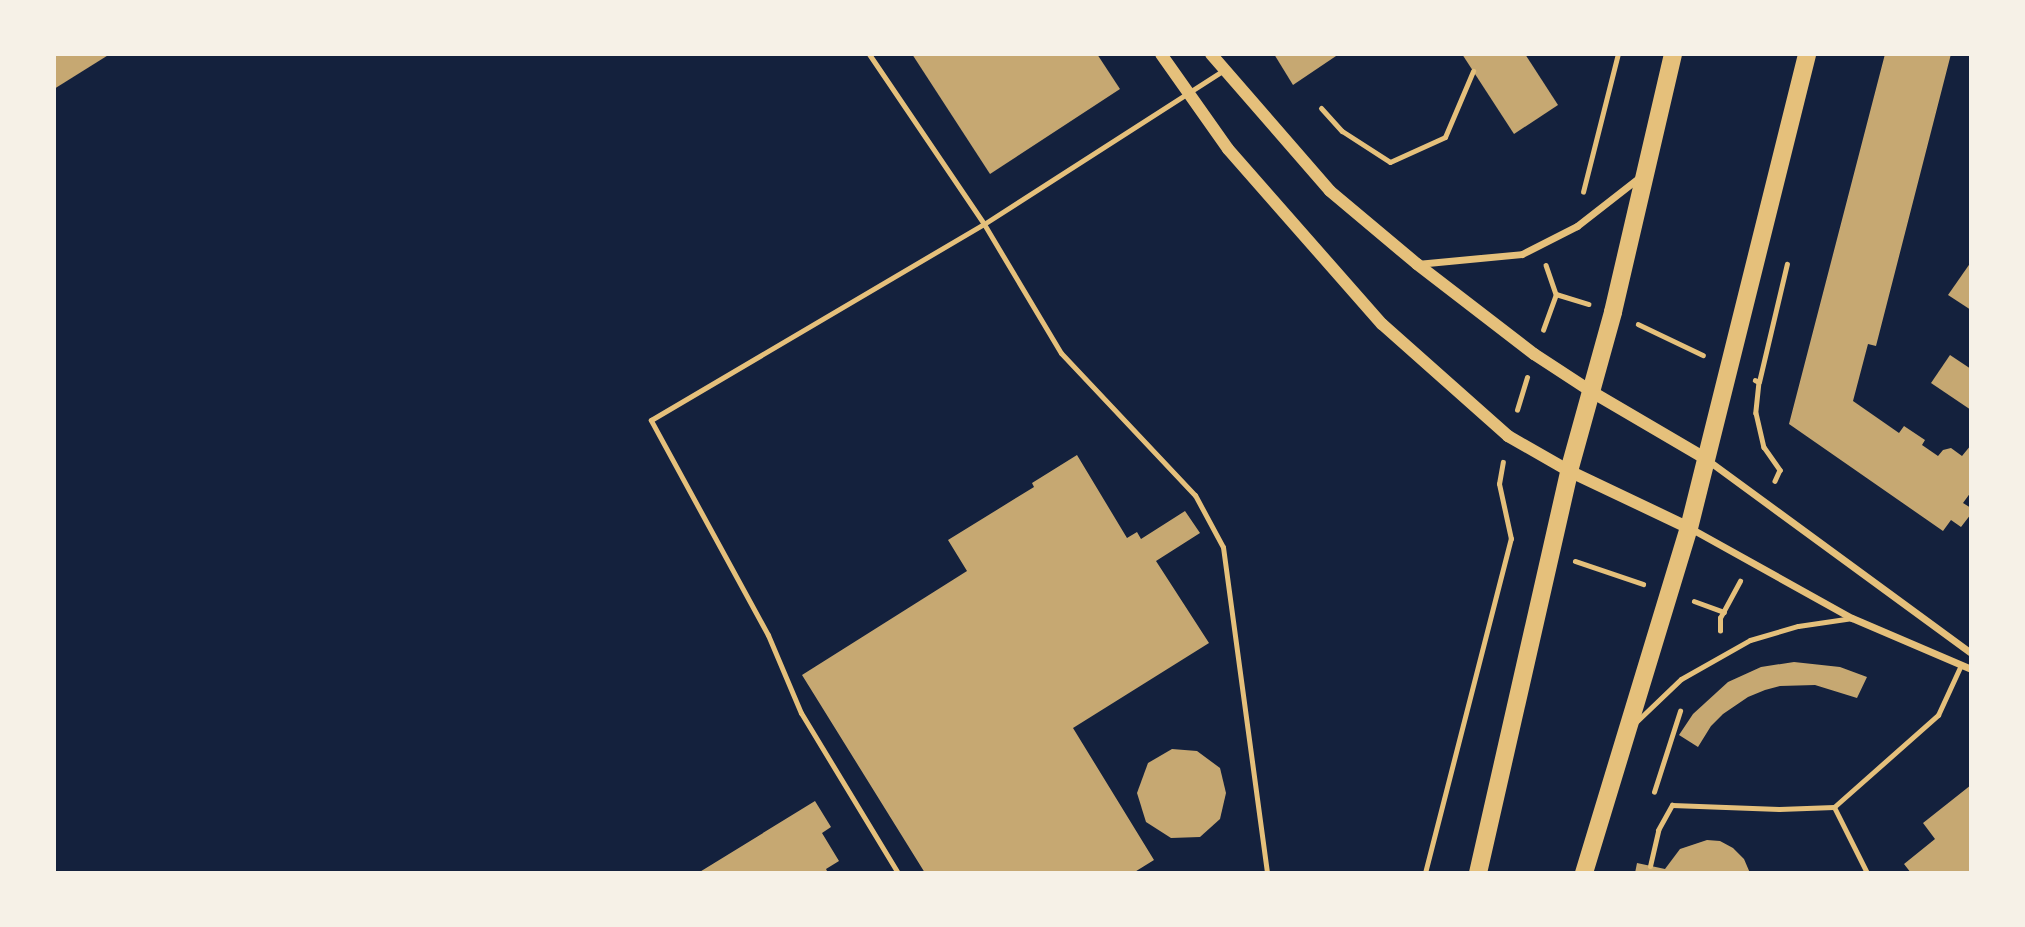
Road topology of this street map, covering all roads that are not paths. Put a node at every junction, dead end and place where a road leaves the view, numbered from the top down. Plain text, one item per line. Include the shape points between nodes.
1 (869, 54) edge
2 (1161, 54) edge
3 (1211, 54) edge
4 (1672, 54) edge
5 (1807, 54) edge
6 (1222, 71) junction
7 (1473, 71) dead end
8 (1187, 91) junction
9 (1321, 108) dead end
10 (1644, 174) junction
11 (984, 224) junction
12 (1417, 264) junction
13 (1592, 392) junction
14 (1706, 458) junction
15 (1569, 471) junction
16 (1689, 528) junction
17 (1852, 618) junction
18 (1971, 653) edge
19 (1961, 665) junction
20 (1971, 669) edge
21 (1626, 731) junction
22 (1834, 807) junction
23 (1650, 866) dead end
24 (898, 873) edge
25 (1267, 873) edge
26 (1478, 873) edge
27 (1584, 873) edge
28 (1867, 873) edge

1 - 11 lane
2 - 8 street
3 - 6 street
4 - 10 main road
5 - 14 main road
6 - 8 lane
6 - 12 street via 1330,191
7 - 9 lane via 1445,137 1390,162 1342,131
8 - 11 lane
8 - 15 street via 1228,149 1382,324 1508,436
10 - 12 street via 1577,226 1522,254
10 - 13 main road
11 - 24 lane via 651,419 768,635 801,713
11 - 25 lane via 1061,354 1195,495 1223,547
12 - 13 street via 1534,354
13 - 14 street
13 - 15 main road
14 - 16 main road
14 - 18 street
15 - 16 street
15 - 26 main road
16 - 17 street
16 - 21 main road
17 - 19 street
17 - 21 lane via 1798,626 1750,640 1681,679
19 - 20 street
19 - 22 lane via 1938,715
21 - 27 main road
22 - 23 lane via 1672,805 1658,830
22 - 28 lane

